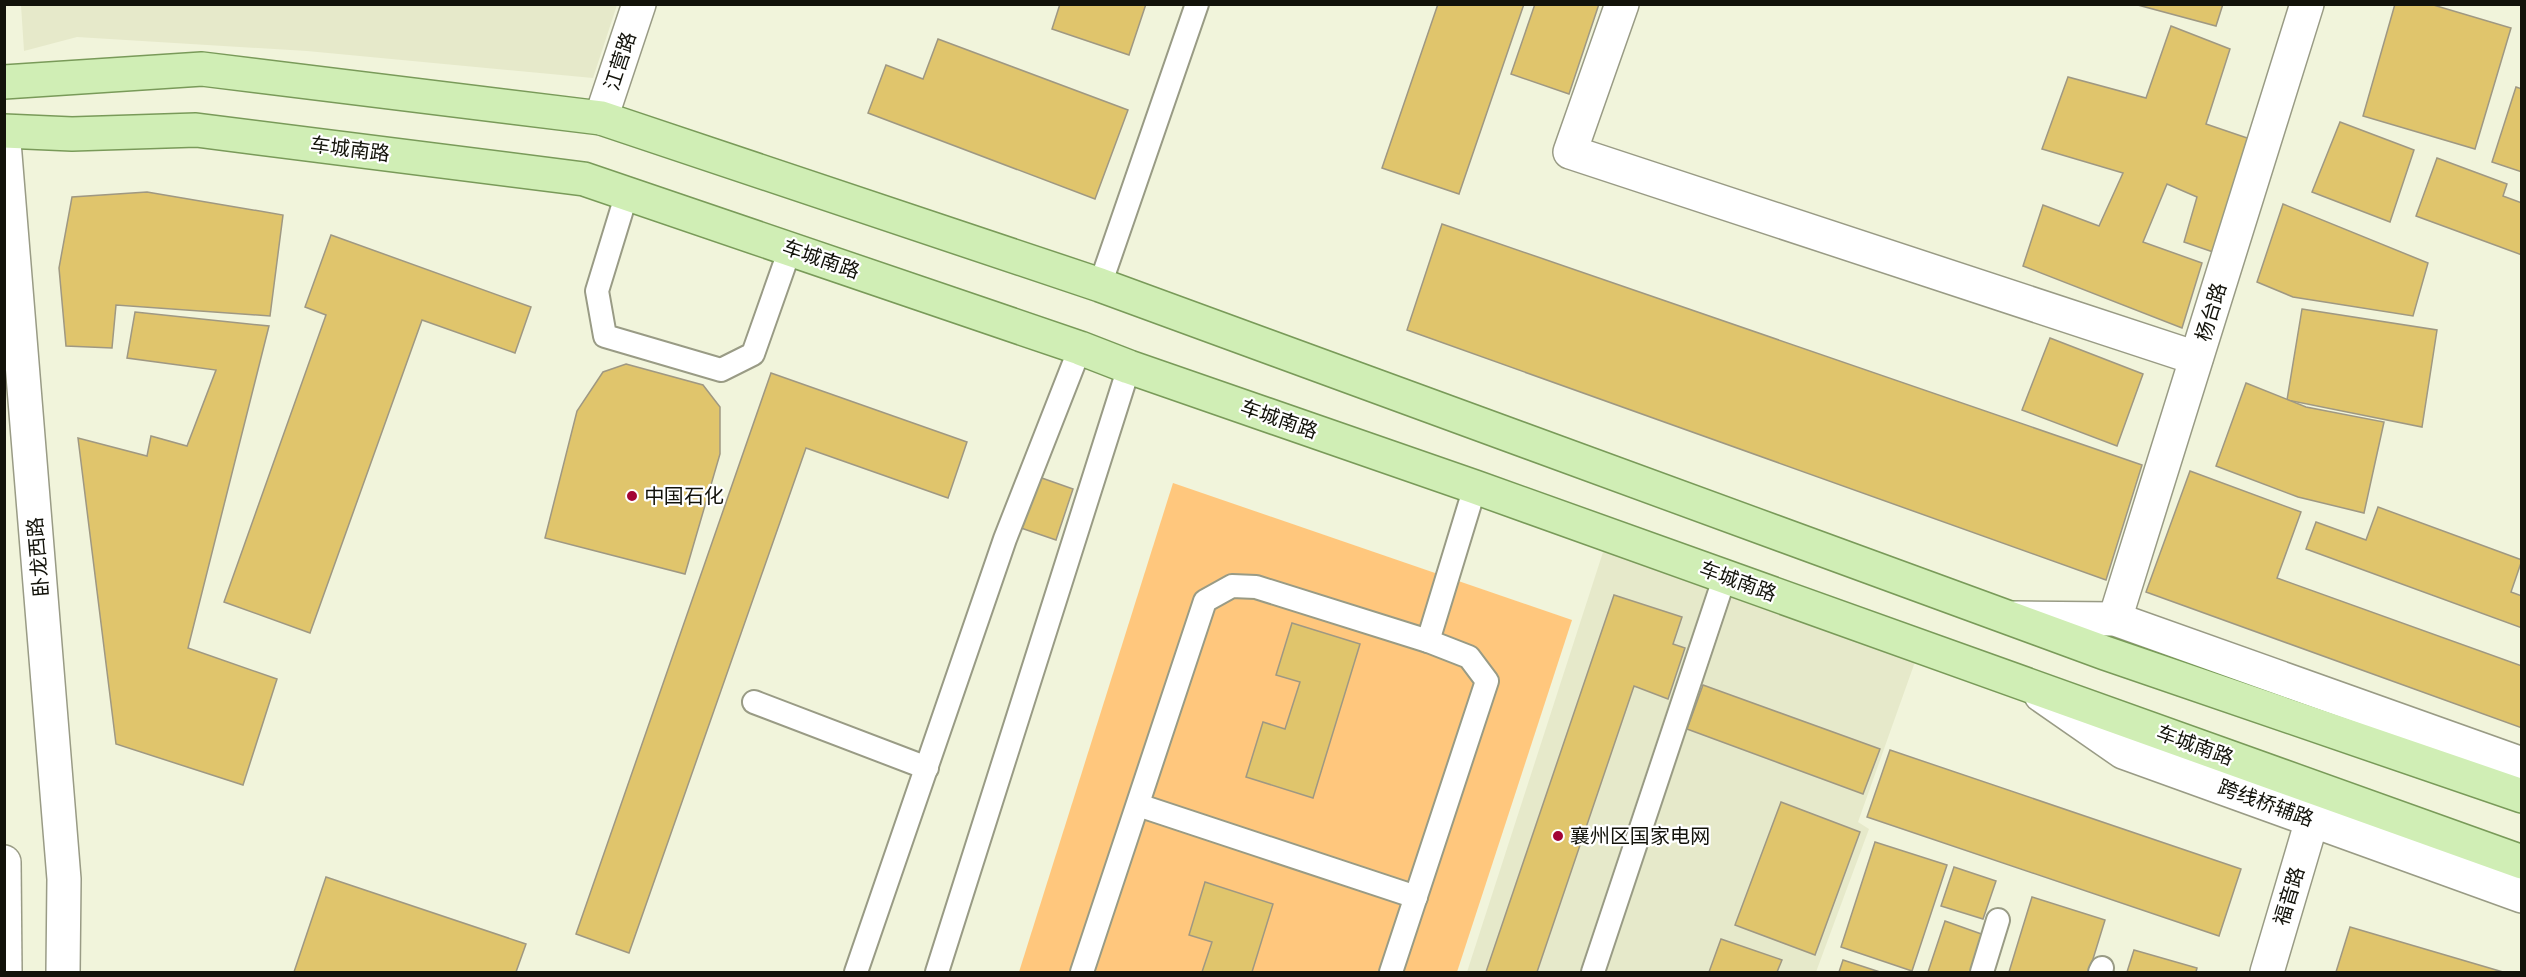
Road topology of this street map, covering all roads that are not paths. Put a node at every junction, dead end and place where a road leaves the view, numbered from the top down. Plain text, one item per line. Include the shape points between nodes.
1 (639, 4) edge
2 (1197, 4) edge
3 (1622, 4) edge
4 (2307, 4) edge
5 (4, 82) edge
6 (601, 118) junction
7 (4, 131) edge
8 (4, 142) edge
9 (627, 193) junction
10 (790, 249) junction
11 (1100, 285) junction
12 (1080, 348) junction
13 (2196, 358) junction
14 (1129, 367) junction
15 (1475, 487) junction
16 (1725, 576) junction
17 (2009, 618) junction
18 (2115, 619) junction
19 (1428, 641) junction
20 (2025, 684) junction
21 (754, 702) dead end
22 (2522, 764) edge
23 (927, 768) junction
24 (2522, 796) edge
25 (1138, 805) junction
26 (2312, 820) junction
27 (4, 862) edge
28 (2522, 862) edge
29 (2522, 896) edge
30 (1416, 897) junction
31 (1998, 920) dead end
32 (5, 972) edge
33 (63, 972) edge
34 (855, 972) edge
35 (937, 972) edge
36 (1082, 972) edge
37 (1391, 972) edge
38 (1593, 972) edge
39 (1982, 972) edge
40 (2267, 972) edge

1 - 6 street, 江营路
2 - 11 lane
3 - 13 street via 1570,152
4 - 13 street, 杨台路
5 - 6 main road via 202,69
6 - 11 main road
7 - 9 main road, 车城南路 via 72,134 196,130 584,179
8 - 33 street, 卧龙西路 via 64,879
9 - 10 main road, 车城南路
9 - 10 lane via 597,291 605,336 721,370 753,354
10 - 12 main road, 车城南路
11 - 17 main road
12 - 14 main road, 车城南路
12 - 23 lane via 1005,539
13 - 18 street, 杨台路
14 - 15 main road, 车城南路
14 - 35 lane
15 - 16 main road, 车城南路
15 - 19 lane
16 - 20 main road, 车城南路
16 - 38 lane
17 - 18 street
17 - 24 main road
18 - 22 street
19 - 25 lane via 1256,587 1232,586 1205,601
19 - 30 lane via 1469,657 1487,681
20 - 26 street, 跨线桥辅路 via 2123,752
20 - 28 main road, 车城南路
21 - 23 lane
23 - 34 lane
25 - 30 lane
25 - 36 lane
26 - 29 street, 跨线桥辅路
26 - 40 street, 福音路
27 - 32 street
30 - 37 lane
31 - 39 lane

